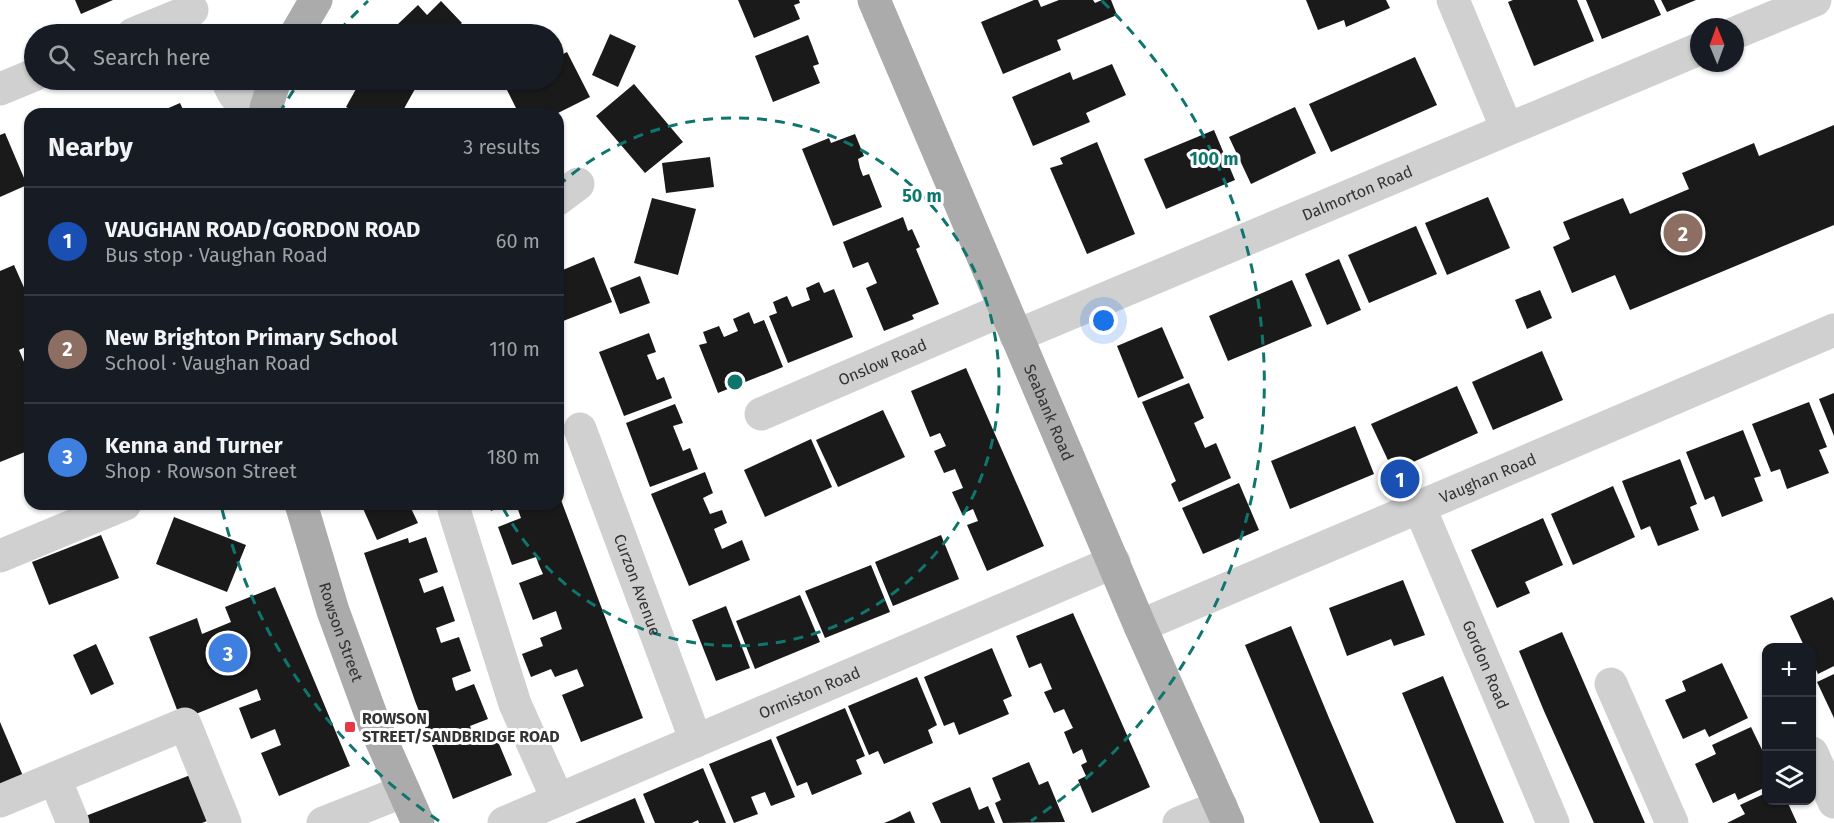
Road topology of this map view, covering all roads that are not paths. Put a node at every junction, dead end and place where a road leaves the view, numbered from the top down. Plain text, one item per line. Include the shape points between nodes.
1 (316, 0) edge
2 (874, 0) edge
3 (1453, 0) edge
4 (1815, 0) edge
5 (195, 15) edge
6 (166, 24) edge
7 (302, 24) edge
8 (1744, 29) edge
9 (1690, 53) edge
10 (24, 79) edge
11 (0, 89) edge
12 (232, 90) edge
13 (269, 100) edge
14 (1507, 129) junction
15 (1010, 322) junction
16 (1834, 330) edge
17 (761, 414) dead end
18 (580, 429) dead end
19 (1419, 506) junction
20 (111, 510) edge
21 (303, 510) edge
22 (453, 510) dead end
23 (0, 556) edge
24 (1114, 562) junction
25 (1140, 626) junction
26 (1611, 684) dead end
27 (696, 741) junction
28 (1816, 762) edge
29 (55, 778) junction
30 (404, 791) junction
31 (558, 800) junction
32 (0, 801) edge
33 (1834, 802) edge
34 (1224, 814) edge
35 (73, 823) edge
36 (225, 823) edge
37 (323, 823) edge
38 (418, 823) edge
39 (504, 823) edge
40 (1179, 823) edge
41 (1553, 823) edge
42 (1672, 823) edge

1 - 7 main road
2 - 15 main road, Seabank Road
3 - 14 street
4 - 8 street
5 - 6 street
9 - 14 street, Dalmorton Road
10 - 11 street
12 - 13 street via 243,105
14 - 15 street, Dalmorton Road
15 - 17 street, Onslow Road
15 - 24 main road, Seabank Road
16 - 19 street, Vaughan Road
18 - 27 street, Curzon Avenue
19 - 25 street, Vaughan Road
19 - 41 street, Gordon Road
20 - 23 street
21 - 30 main road, Rowson Street via 333,611 375,726
22 - 31 street via 515,704
24 - 25 main road, Seabank Road
24 - 27 street, Ormiston Road
25 - 34 main road, Seabank Road
26 - 42 street
27 - 31 street, Ormiston Road
28 - 33 street
29 - 32 street
29 - 35 street
29 - 36 street via 184,724
30 - 37 street
30 - 38 main road, Rowson Street
31 - 39 street, Ormiston Road
34 - 40 street

